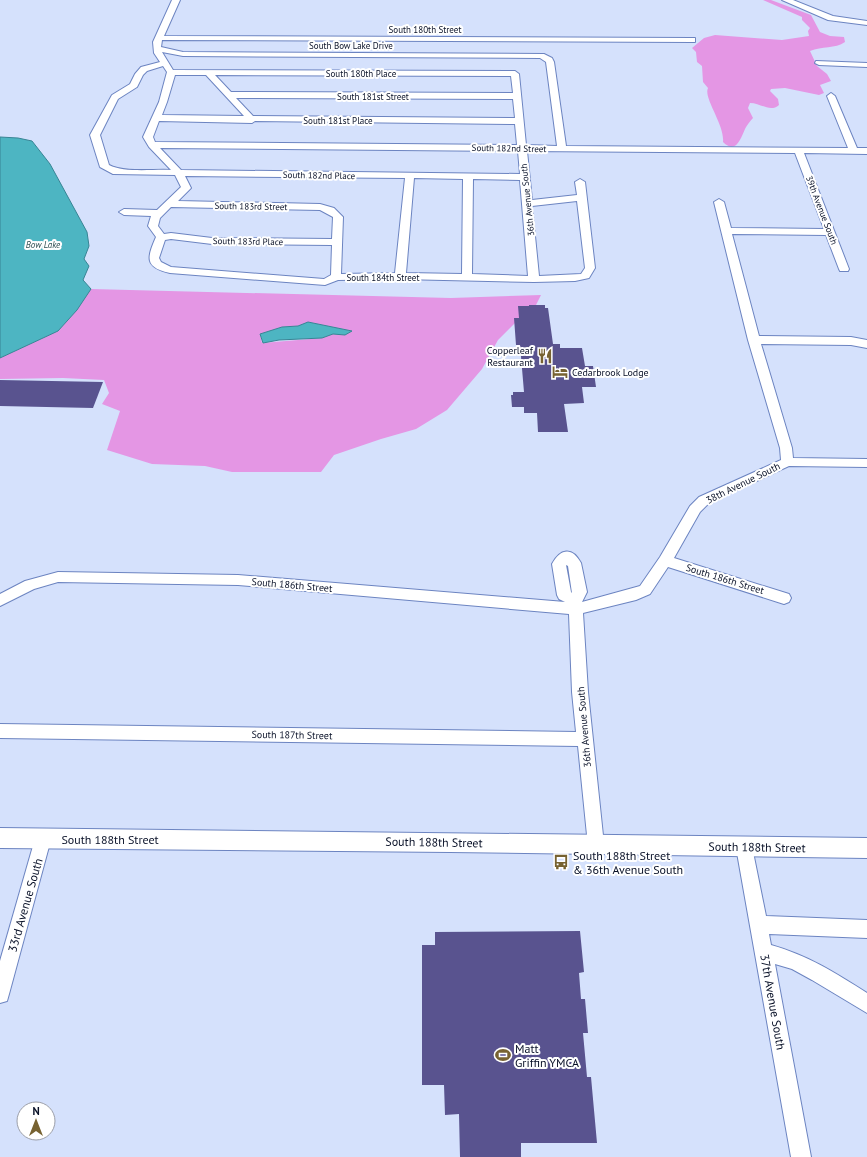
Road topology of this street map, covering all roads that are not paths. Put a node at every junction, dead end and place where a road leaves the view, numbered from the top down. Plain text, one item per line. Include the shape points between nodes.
1 (176, 0) edge
2 (786, 0) edge
3 (867, 23) edge
4 (158, 38) junction
5 (692, 40) dead end
6 (157, 49) junction
7 (164, 63) junction
8 (819, 63) dead end
9 (867, 64) edge
10 (171, 72) junction
11 (208, 72) junction
12 (515, 74) joint
13 (229, 95) junction
14 (517, 96) junction
15 (831, 96) dead end
16 (157, 118) junction
17 (252, 120) junction
18 (519, 121) junction
19 (152, 145) junction
20 (522, 148) junction
21 (562, 149) junction
22 (800, 151) junction
23 (854, 151) junction
24 (867, 151) edge
25 (179, 173) junction
26 (410, 175) junction
27 (468, 176) junction
28 (524, 176) junction
29 (580, 182) dead end
30 (582, 197) junction
31 (719, 202) dead end
32 (168, 204) junction
33 (527, 204) junction
34 (124, 212) dead end
35 (159, 213) junction
36 (726, 231) junction
37 (831, 232) junction
38 (161, 237) junction
39 (336, 242) junction
40 (844, 269) dead end
41 (400, 276) junction
42 (336, 277) junction
43 (467, 277) junction
44 (534, 279) junction
45 (754, 340) junction
46 (867, 344) edge
47 (787, 462) junction
48 (867, 463) edge
49 (665, 561) junction
50 (5, 597) edge
51 (784, 598) dead end
52 (575, 605) junction
53 (0, 731) edge
54 (584, 739) junction
55 (0, 838) edge
56 (43, 839) junction
57 (596, 845) junction
58 (744, 847) junction
59 (867, 848) edge
60 (759, 925) junction
61 (867, 929) edge
62 (764, 952) junction
63 (0, 994) edge
64 (867, 1004) edge
65 (800, 1157) edge

1 - 4 street
2 - 3 street via 831,18
4 - 5 street, South 180th Street
4 - 6 street
6 - 7 street
6 - 21 street, South Bow Lake Drive via 165,48 183,54 545,58 550,62
7 - 10 street
7 - 25 street, South 182nd Place via 144,69 134,85 115,97 95,135 105,167 113,171
8 - 9 street
10 - 11 street, South 180th Place
10 - 16 street
11 - 12 street, South 180th Place
11 - 13 street
12 - 14 street, 36th Avenue South
13 - 14 street, South 181st Street
13 - 17 street
14 - 18 street, 36th Avenue South
15 - 23 street
16 - 17 street, South 181st Place
16 - 19 street via 148,137
17 - 18 street, South 181st Place
18 - 20 street, 36th Avenue South
19 - 20 street, South 182nd Street
19 - 25 street
20 - 21 street, South 182nd Street
20 - 28 street, 36th Avenue South
21 - 22 street, South 182nd Street
22 - 23 street
22 - 37 street, 39th Avenue South
23 - 24 street
25 - 26 street, South 182nd Place
25 - 32 street via 186,188
26 - 27 street, South 182nd Place
26 - 41 street
27 - 28 street, South 182nd Place
27 - 43 street
28 - 33 street, 36th Avenue South
29 - 30 street
30 - 33 street
30 - 44 street, South 184th Street via 590,268 584,276 575,278
31 - 36 street, 38th Avenue South
32 - 35 street
32 - 39 street, South 183rd Street via 320,207 334,212 338,217
33 - 44 street, 36th Avenue South
34 - 35 street
35 - 38 street via 155,217 154,226
36 - 37 street
36 - 45 street, 38th Avenue South
37 - 40 street, 39th Avenue South
38 - 39 street, South 183rd Place via 212,241
38 - 42 street, South 184th Street via 152,258 159,267 170,270 325,282
39 - 42 street
41 - 42 street, South 184th Street
41 - 43 street, South 184th Street
43 - 44 street, South 184th Street
45 - 46 street via 851,341
45 - 47 street, 38th Avenue South via 786,448
47 - 48 street
47 - 49 street, 38th Avenue South via 704,500 695,509
49 - 51 street, South 186th Street
49 - 52 street, 38th Avenue South via 645,590 636,594
50 - 52 street, South 186th Street via 30,585 58,577 238,580
52 - 54 street, 36th Avenue South
53 - 54 street, South 187th Street
54 - 57 street, 36th Avenue South
55 - 56 main road, South 188th Street
56 - 57 main road, South 188th Street
56 - 63 street, 33rd Avenue South
57 - 58 main road, South 188th Street
58 - 59 main road, South 188th Street
58 - 60 street, 37th Avenue South
60 - 61 street
60 - 62 street, 37th Avenue South
62 - 64 street via 794,961 819,973
62 - 65 street, 37th Avenue South

